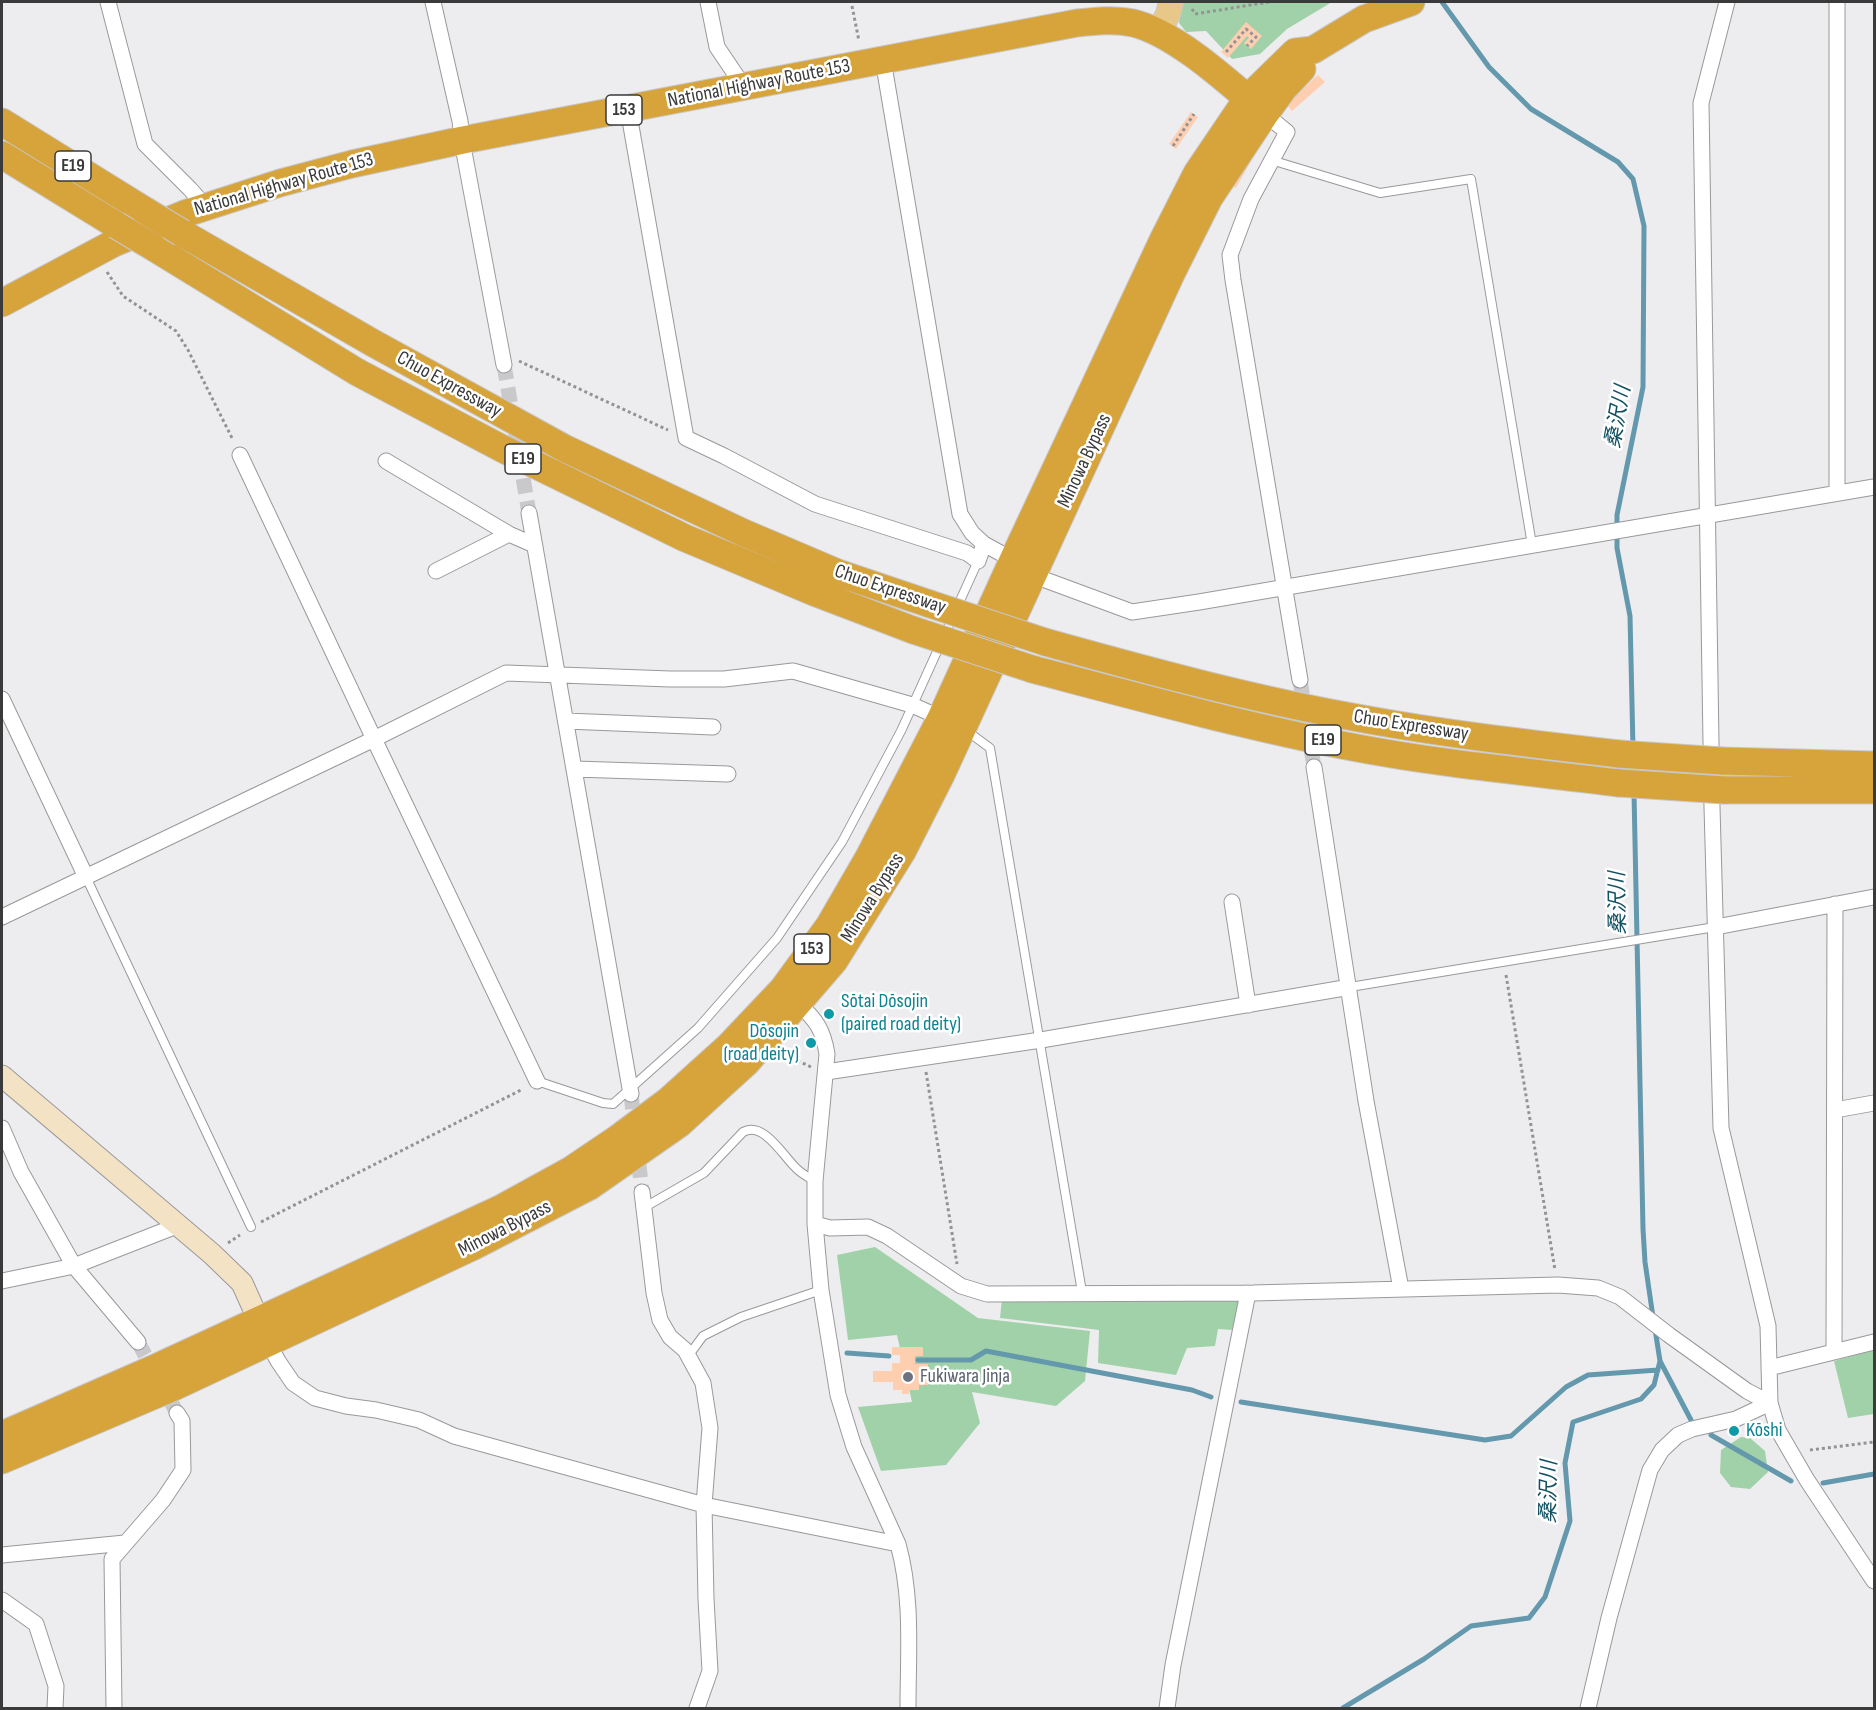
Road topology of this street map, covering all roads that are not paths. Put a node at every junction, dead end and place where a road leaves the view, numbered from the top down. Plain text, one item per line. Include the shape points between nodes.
1 (108, 2) edge
2 (433, 2) edge
3 (708, 2) edge
4 (1171, 2) edge
5 (1411, 2) edge
6 (1726, 2) edge
7 (1837, 2) edge
8 (1362, 10) edge
9 (1158, 32) junction
10 (883, 60) junction
11 (744, 87) junction
12 (1256, 106) junction
13 (628, 109) junction
14 (2, 122) edge
15 (463, 141) junction
16 (2, 155) edge
17 (1271, 160) junction
18 (205, 206) junction
19 (2, 303) edge
20 (503, 359) tunnel mouth
21 (240, 454) road end
22 (386, 461) dead end
23 (1875, 487) edge
24 (1837, 493) junction
25 (529, 513) tunnel mouth
26 (1707, 516) junction
27 (509, 534) junction
28 (984, 544) junction
29 (534, 545) junction
30 (1532, 545) junction
31 (978, 561) junction
32 (1023, 567) junction
33 (436, 571) dead end
34 (1285, 586) junction
35 (558, 675) junction
36 (1299, 680) tunnel mouth
37 (2, 699) edge
38 (912, 705) junction
39 (566, 721) junction
40 (951, 723) junction
41 (713, 727) dead end
42 (374, 739) junction
43 (1875, 765) edge
44 (1314, 767) tunnel mouth
45 (575, 769) junction
46 (728, 774) dead end
47 (1875, 790) edge
48 (86, 877) junction
49 (1875, 897) edge
50 (1232, 902) dead end
51 (1835, 904) junction
52 (2, 917) edge
53 (1716, 927) junction
54 (1350, 987) junction
55 (798, 1003) junction
56 (1248, 1005) junction
57 (1041, 1040) junction
58 (826, 1072) junction
59 (2, 1076) edge
60 (537, 1081) joint
61 (630, 1091) junction
62 (1875, 1103) edge
63 (1834, 1110) junction
64 (2, 1128) edge
65 (815, 1181) junction
66 (644, 1200) joint
67 (815, 1224) junction
68 (179, 1225) junction
69 (251, 1227) road end
70 (74, 1266) junction
71 (2, 1281) edge
72 (1401, 1289) junction
73 (821, 1290) junction
74 (1082, 1292) junction
75 (1248, 1293) junction
76 (263, 1330) junction
77 (138, 1342) tunnel mouth
78 (1875, 1342) edge
79 (1834, 1352) junction
80 (689, 1355) junction
81 (1769, 1368) junction
82 (1770, 1403) junction
83 (177, 1413) tunnel mouth
84 (2, 1435) edge
85 (2, 1460) edge
86 (704, 1505) junction
87 (124, 1543) junction
88 (898, 1544) junction
89 (2, 1555) edge
90 (1875, 1581) edge
91 (2, 1600) edge
92 (55, 1708) edge
93 (114, 1708) edge
94 (697, 1708) edge
95 (908, 1708) edge
96 (1167, 1708) edge
97 (1588, 1708) edge

1 - 18 street via 145,144
2 - 15 street
3 - 11 street via 717,47
4 - 9 main road
5 - 8 highway, 153
6 - 26 street via 1701,103
7 - 24 street
8 - 12 highway, 153 via 1313,50 1295,52
9 - 10 highway, National Highway Route 153 / 153 via 1132,23 1101,20
9 - 12 highway, National Highway Route 153 / 153
10 - 11 highway, National Highway Route 153 / 153
10 - 28 street via 960,514
11 - 13 highway, National Highway Route 153 / 153
12 - 17 street via 1287,132
12 - 32 highway, Minowa Bypass / 153 via 1197,173 1178,207
13 - 15 highway, National Highway Route 153 / 153
13 - 31 street via 686,438 814,504 967,553
14 - 43 highway, Chuo Expressway / E19, bridge via 182,233 564,448 838,573 1045,642 1194,684 1357,718 1619,754
15 - 18 highway, National Highway Route 153 / 153 via 352,164
15 - 20 street
16 - 47 highway, Chuo Expressway / E19, bridge via 357,372 513,454 685,538 913,630 1032,669 1190,711 1353,747 1619,783 1724,790
17 - 30 lane via 1380,194 1471,179
17 - 34 street via 1251,198 1230,255
18 - 19 highway, National Highway Route 153 / 153 via 114,243
21 - 42 street
22 - 27 street
23 - 24 street
24 - 26 street
25 - 29 street
26 - 30 street
26 - 53 street
27 - 29 street
27 - 33 street
28 - 31 street
28 - 32 street
29 - 35 street
30 - 34 street
31 - 38 lane
32 - 34 street via 1132,612
32 - 40 highway, Minowa Bypass / 153
34 - 36 street
35 - 38 street via 724,679 793,671
35 - 39 street
35 - 42 street via 506,673
37 - 48 street
38 - 40 street
38 - 61 lane via 842,842 777,938 698,1028
39 - 41 street
39 - 45 street
40 - 55 highway, Minowa Bypass / 153 via 941,776 903,850 834,961
40 - 57 lane via 990,748
40 - 76 highway, Minowa Bypass / 153 via 829,926 783,989 729,1046 668,1101 571,1170
42 - 48 street
42 - 60 street
44 - 54 street
45 - 46 street
45 - 61 street
48 - 52 street
48 - 69 lane
49 - 51 street
50 - 56 street
51 - 53 street
51 - 63 street
53 - 54 lane
53 - 81 street via 1721,1128 1768,1326
54 - 56 street
54 - 72 street via 1366,1101
55 - 58 street via 819,1025 827,1054
55 - 76 highway, Minowa Bypass / 153 via 747,1062 679,1124 590,1186 472,1246
56 - 57 street
57 - 58 street
57 - 74 lane
58 - 65 street
59 - 68 street
60 - 61 lane via 603,1103 613,1104
62 - 63 street
63 - 79 street
64 - 70 street via 21,1172
65 - 66 lane via 796,1169 756,1129 749,1129 704,1173
65 - 67 street
66 - 80 street via 660,1320 670,1337
67 - 73 street
67 - 74 street via 830,1228 868,1227 961,1286 987,1293
68 - 70 street
68 - 76 street via 242,1283
70 - 71 street
70 - 77 street
72 - 75 street
72 - 82 street via 1558,1285 1598,1288 1620,1297 1747,1391
73 - 80 lane via 741,1317 703,1336
73 - 88 street via 838,1395 854,1447
74 - 75 street
75 - 96 street
76 - 84 highway, Minowa Bypass / 153 via 155,1368
76 - 85 highway, Minowa Bypass / 153 via 176,1386
76 - 86 street via 293,1383 315,1398 419,1419 464,1439
78 - 79 street
79 - 81 street
80 - 86 street via 703,1383 711,1428
81 - 82 street
82 - 90 street via 1790,1453
82 - 97 street via 1736,1419 1678,1435 1662,1450 1650,1470
83 - 87 street via 182,1421 183,1470 163,1500
86 - 88 street
86 - 94 street via 710,1671
87 - 89 street
87 - 93 street via 112,1559
88 - 95 street via 908,1606
91 - 92 street via 36,1624 56,1686

